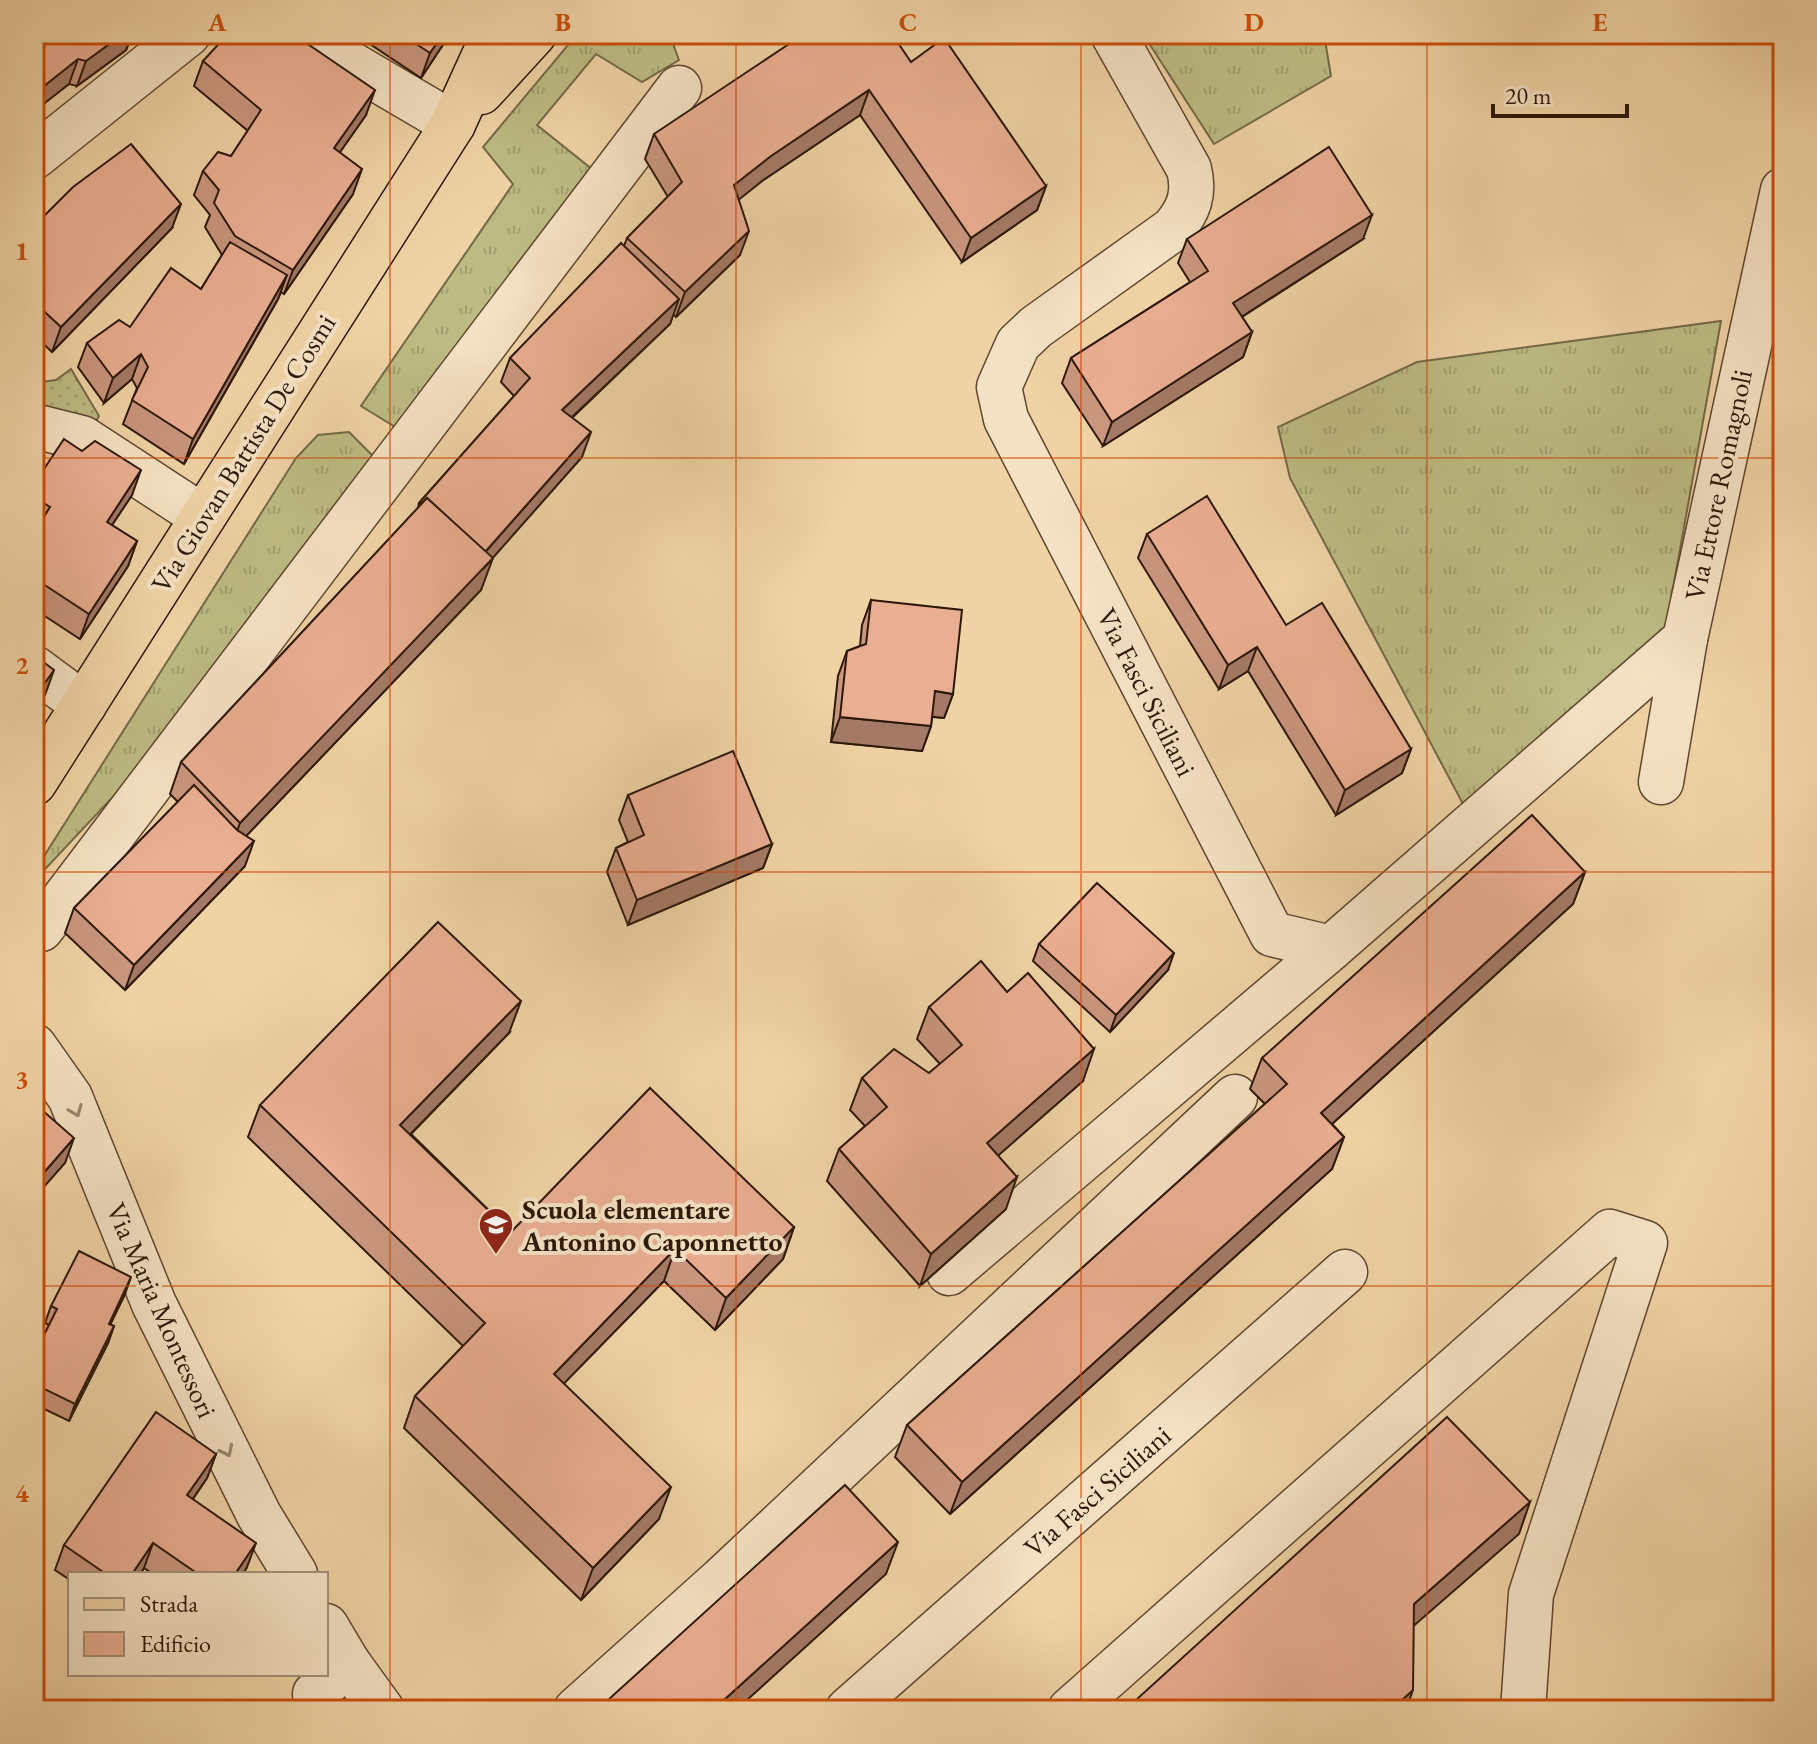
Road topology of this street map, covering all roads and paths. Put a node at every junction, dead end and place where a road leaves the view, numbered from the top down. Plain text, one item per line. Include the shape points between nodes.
1 (188, 34) edge
2 (300, 34) edge
3 (494, 34) edge
4 (534, 34) edge
5 (1113, 34) edge
6 (679, 88) dead end
7 (453, 124) junction
8 (34, 157) edge
9 (1783, 190) edge
10 (34, 426) edge
11 (203, 517) junction
12 (1685, 639) junction
13 (34, 668) edge
14 (84, 705) junction
15 (1661, 782) dead end
16 (34, 783) edge
17 (34, 926) edge
18 (1331, 948) junction
19 (34, 1046) edge
20 (1235, 1097) dead end
21 (1345, 1272) dead end
22 (949, 1273) edge
23 (294, 1572) edge
24 (328, 1629) edge
25 (348, 1663) junction
26 (323, 1710) edge
27 (382, 1710) edge
28 (576, 1710) edge
29 (848, 1710) edge
30 (1070, 1710) edge
31 (1523, 1710) edge

1 - 8 street
2 - 7 street
3 - 7 main road
4 - 7 main road
5 - 18 street, Via Fasci Siciliani via 1189,169 1193,187 1187,212 1173,229 1018,344 999,387 1006,419 1272,934
6 - 17 street via 41,929
7 - 11 main road, Via Giovan Battista De Cosmi
9 - 12 street, Via Ettore Romagnoli
10 - 11 street via 82,438
11 - 14 main road, Via Giovan Battista De Cosmi
12 - 15 street, Via Ettore Romagnoli
12 - 18 street
13 - 14 street
14 - 16 main road, Via Giovan Battista De Cosmi
18 - 22 street
19 -> 23 street, Via Maria Montessori via 70,1097 154,1304 259,1515
20 - 28 street
21 - 29 street, Via Fasci Siciliani
24 - 25 street
25 - 26 street via 315,1694
25 - 27 street
30 - 31 street via 1610,1232 1645,1243 1531,1594

